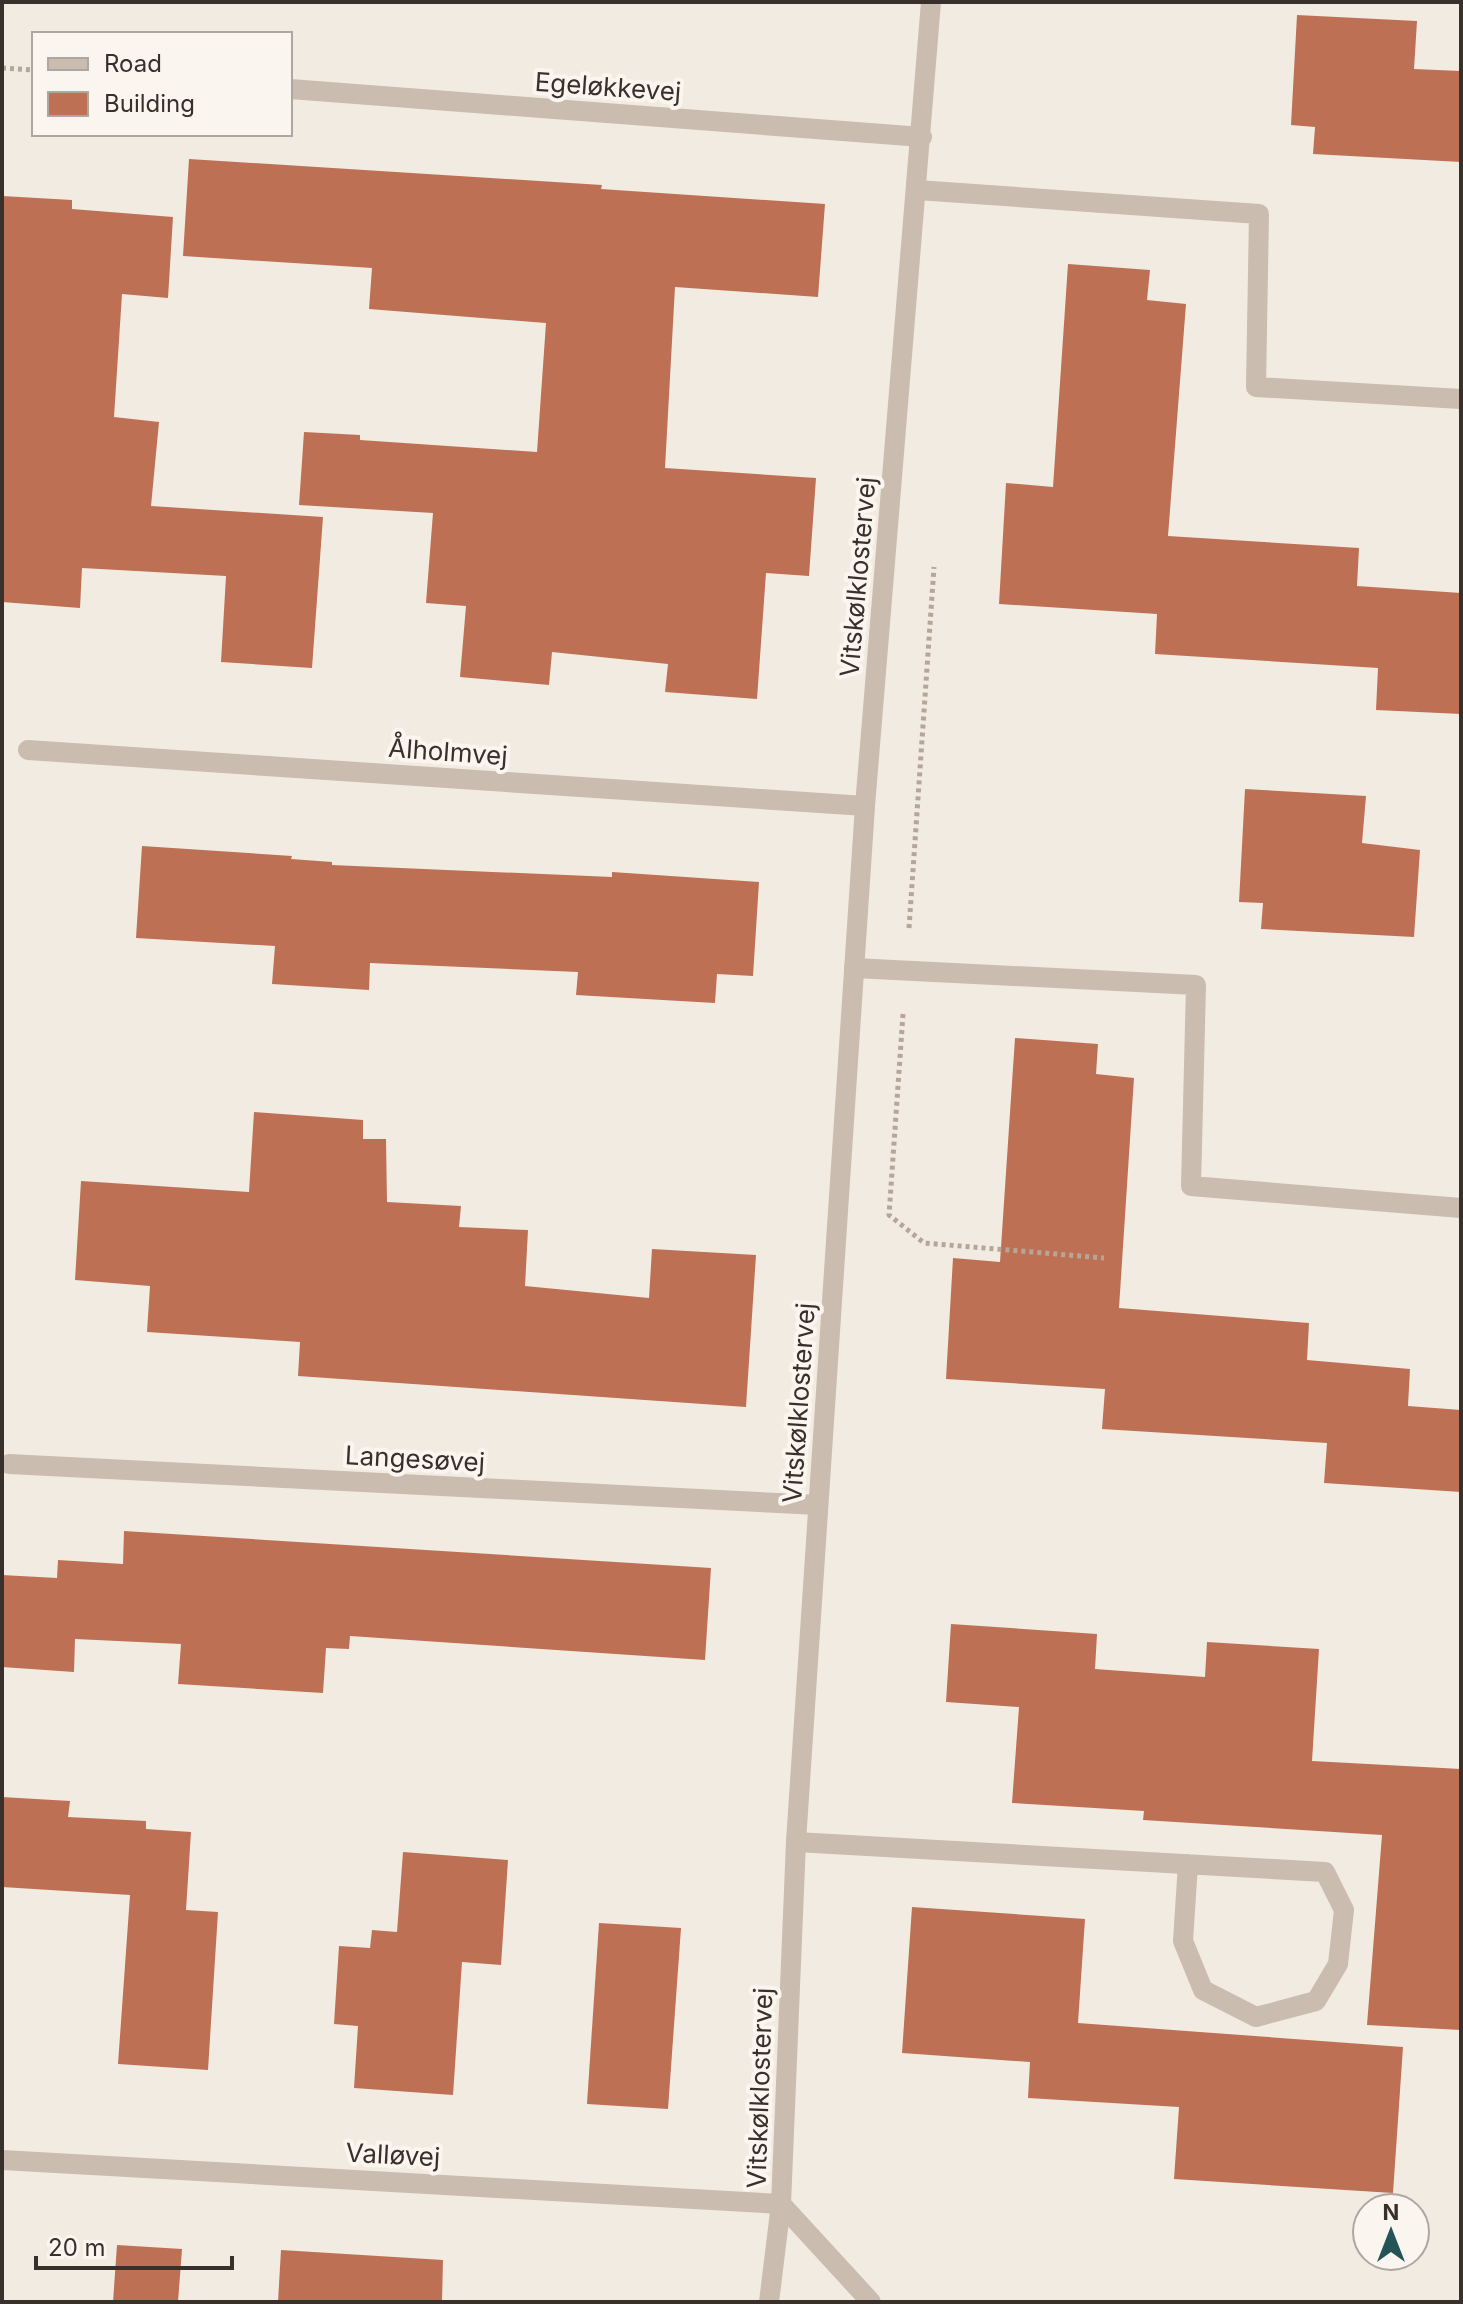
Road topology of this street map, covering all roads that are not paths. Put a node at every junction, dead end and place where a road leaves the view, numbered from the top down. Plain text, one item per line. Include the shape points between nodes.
1 (931, 2) edge
2 (292, 89) edge
3 (922, 137) junction
4 (917, 190) junction
5 (1461, 399) edge
6 (28, 750) dead end
7 (865, 806) junction
8 (854, 968) junction
9 (1461, 1208) edge
10 (9, 1464) dead end
11 (818, 1505) junction
12 (796, 1842) junction
13 (1188, 1864) junction
14 (2, 2160) edge
15 (781, 2204) junction
16 (769, 2302) edge
17 (871, 2302) edge

1 - 3 street, Vitskølklostervej
2 - 3 street, Egeløkkevej
3 - 4 street, Vitskølklostervej
4 - 5 street via 1259,214 1256,387
4 - 7 street, Vitskølklostervej
6 - 7 street, Ålholmvej
7 - 8 street, Vitskølklostervej
8 - 9 street via 1196,985 1191,1186
8 - 11 street, Vitskølklostervej
10 - 11 street, Langesøvej
11 - 12 street, Vitskølklostervej
12 - 13 street
12 - 15 street, Vitskølklostervej
13 - 13 street via 1325,1872 1344,1910 1338,1964 1316,2001 1256,2017 1203,1990 1183,1941
14 - 15 street, Valløvej
15 - 16 street
15 - 17 street, Vitskølklostervej

